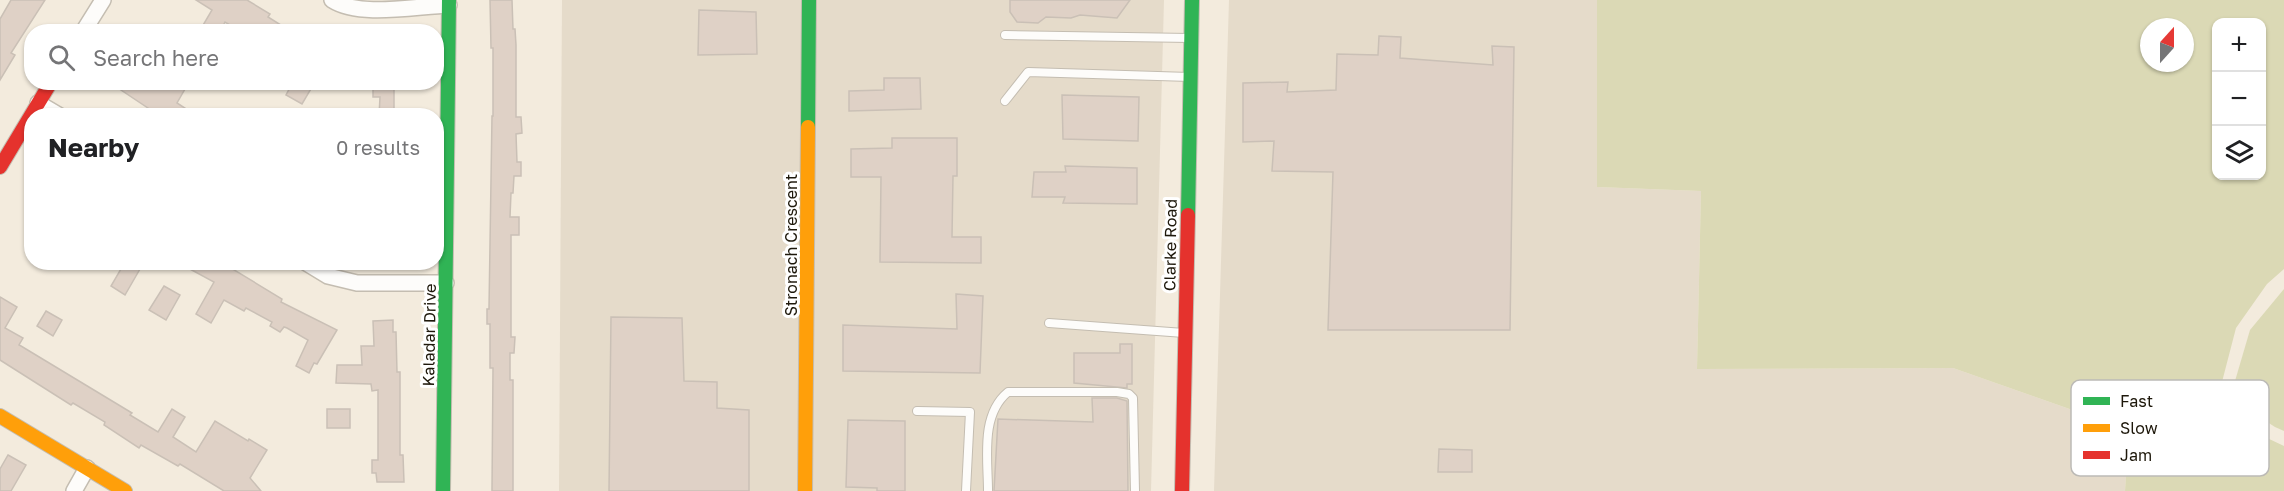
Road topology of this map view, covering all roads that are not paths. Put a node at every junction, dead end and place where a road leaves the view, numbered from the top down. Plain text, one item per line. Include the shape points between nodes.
1 (103, 0) edge
2 (332, 0) edge
3 (809, 0) edge
4 (1192, 0) edge
5 (449, 2) edge
6 (88, 24) edge
7 (1005, 35) dead end
8 (1191, 38) junction
9 (1191, 76) junction
10 (46, 90) edge
11 (1005, 101) dead end
12 (38, 103) junction
13 (35, 108) edge
14 (46, 108) edge
15 (24, 127) edge
16 (0, 167) edge
17 (318, 270) edge
18 (446, 283) junction
19 (1049, 323) dead end
20 (1185, 333) junction
21 (917, 411) dead end
22 (0, 416) edge
23 (87, 468) junction
24 (74, 491) edge
25 (125, 491) edge
26 (444, 491) edge
27 (805, 491) edge
28 (966, 491) edge
29 (988, 491) edge
30 (1135, 491) edge
31 (1182, 491) edge

1 - 6 street
2 - 5 street via 364,10
3 - 27 street, Stronach Crescent
4 - 8 street, Clarke Road
5 - 18 street, Kaladar Drive
7 - 8 lane
8 - 9 street, Clarke Road
9 - 11 lane via 1028,72
9 - 20 street, Clarke Road
10 - 12 street
12 - 13 street
12 - 14 street
15 - 16 street
17 - 18 street via 357,283
18 - 26 street, Kaladar Drive
19 - 20 lane
20 - 31 street, Clarke Road
21 - 28 lane via 970,412
22 - 23 street
23 - 24 street
23 - 25 street
29 - 30 lane via 991,414 1008,392 1117,392 1133,398

